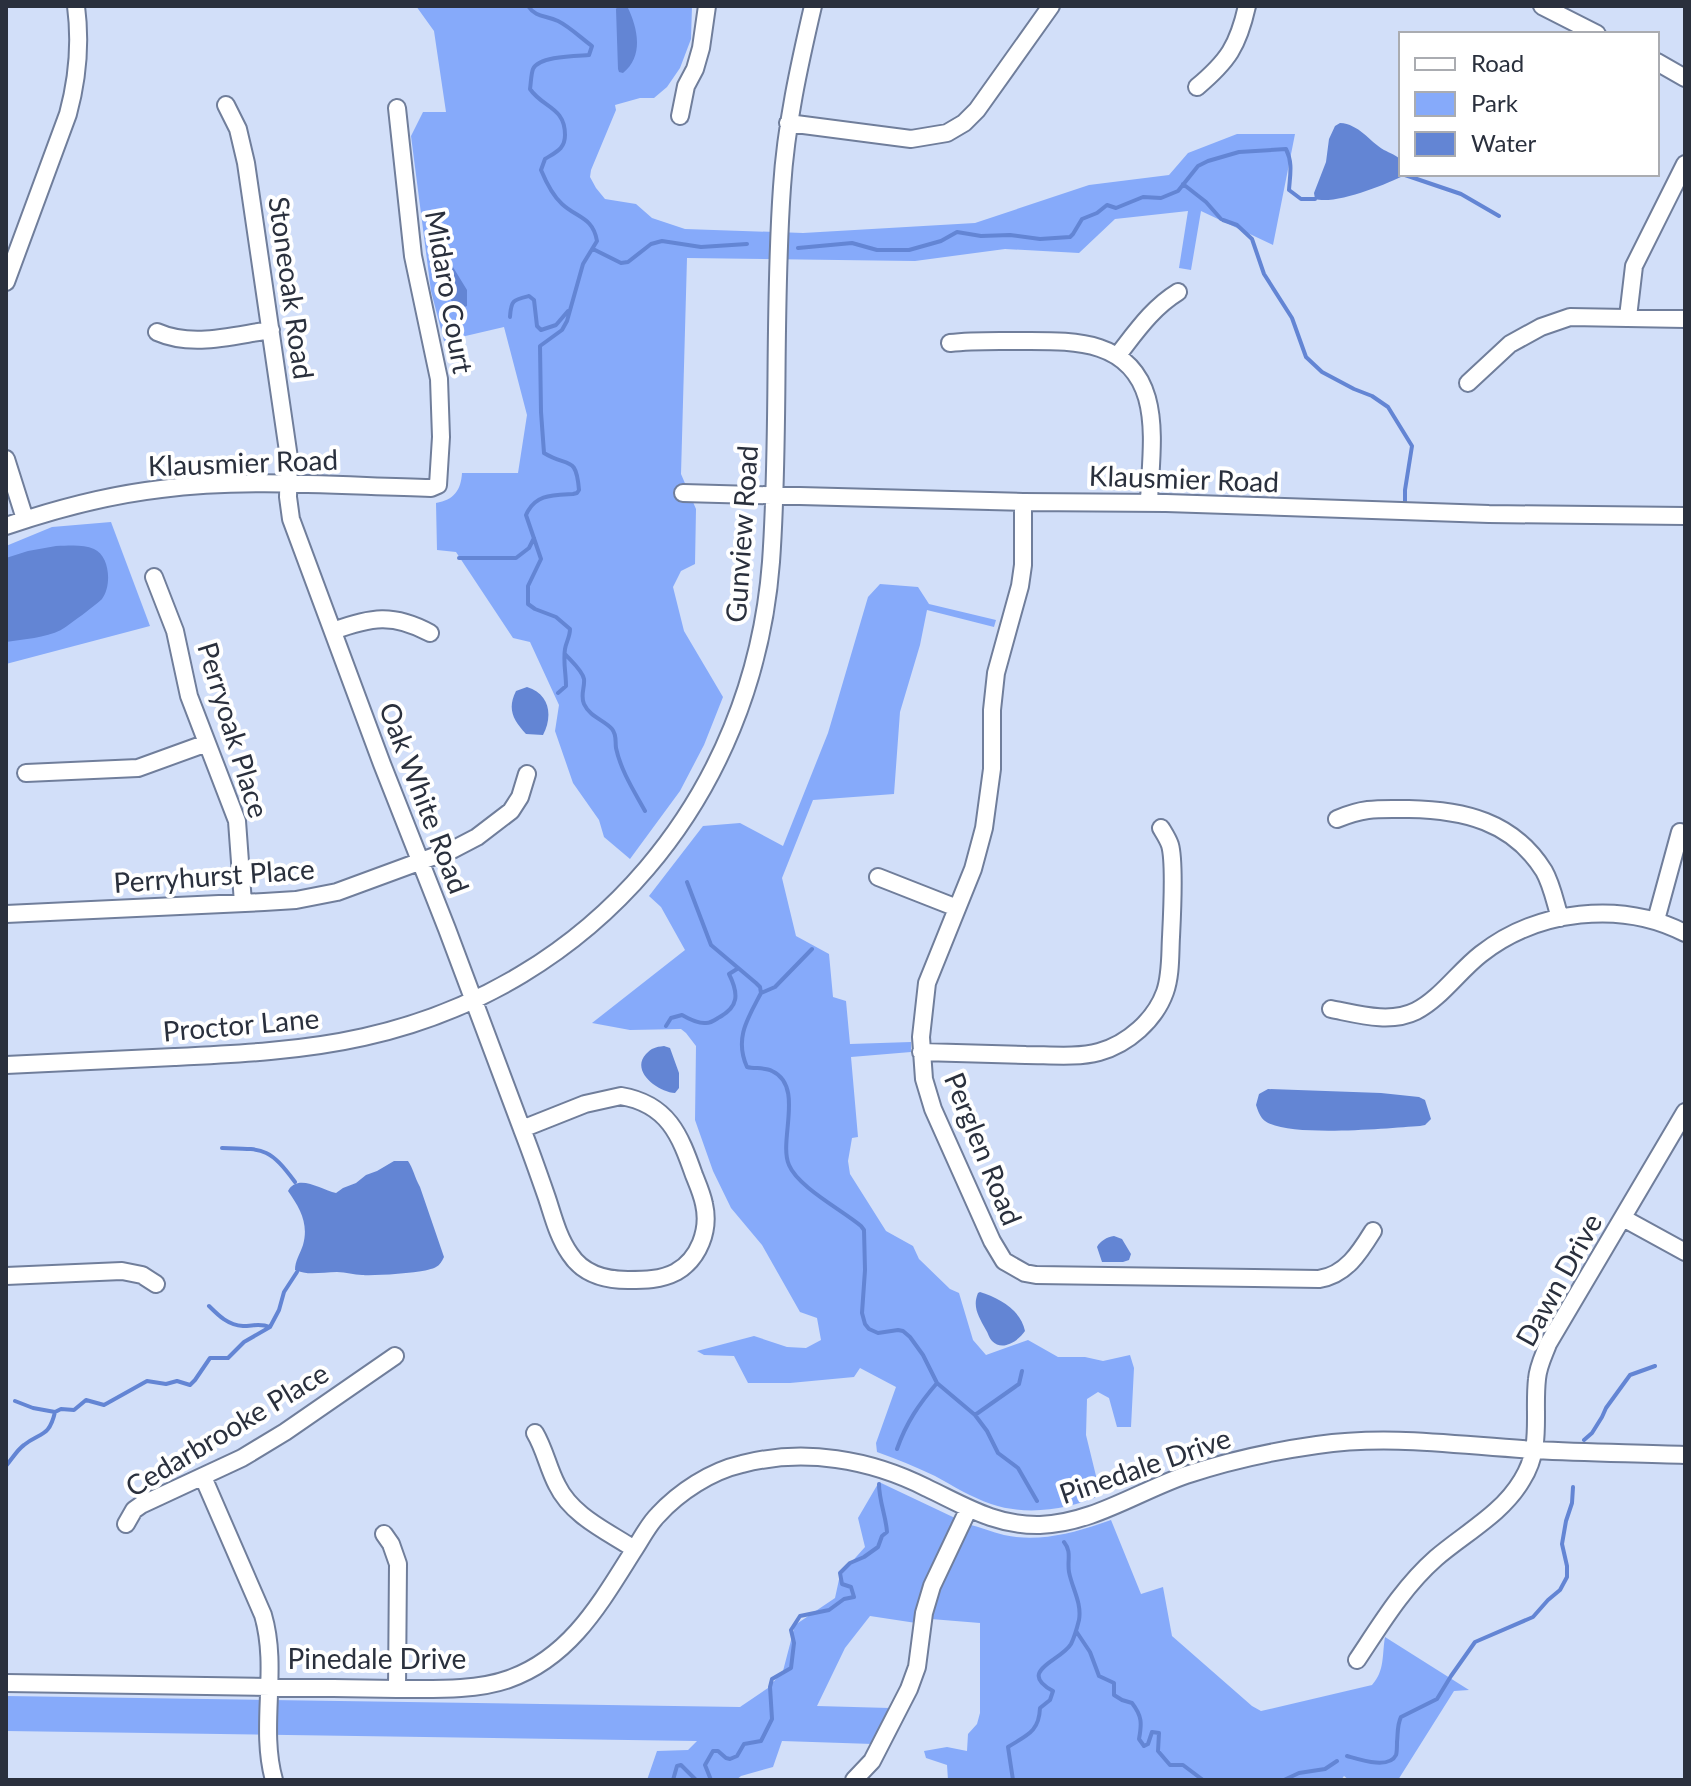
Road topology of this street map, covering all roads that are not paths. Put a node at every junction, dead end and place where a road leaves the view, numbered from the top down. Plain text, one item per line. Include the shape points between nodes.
1 (76, 6) edge
2 (707, 6) edge
3 (813, 6) edge
4 (1051, 6) edge
5 (1247, 6) edge
6 (1542, 6) edge
7 (1593, 32) edge
8 (1659, 63) edge
9 (1685, 78) edge
10 (1197, 87) dead end
11 (226, 105) dead end
12 (397, 108) dead end
13 (680, 116) dead end
14 (788, 123) junction
15 (1685, 164) edge
16 (6, 282) edge
17 (1178, 292) dead end
18 (1628, 317) junction
19 (1685, 319) edge
20 (271, 330) junction
21 (157, 332) dead end
22 (950, 343) dead end
23 (1117, 356) junction
24 (1468, 383) dead end
25 (6, 459) edge
26 (289, 483) junction
27 (438, 485) joint
28 (683, 493) dead end
29 (774, 496) junction
30 (1023, 502) junction
31 (1149, 503) junction
32 (1685, 516) edge
33 (25, 519) junction
34 (6, 526) edge
35 (154, 577) dead end
36 (333, 631) junction
37 (430, 633) dead end
38 (207, 743) junction
39 (26, 773) dead end
40 (527, 774) dead end
41 (1337, 819) dead end
42 (1161, 828) dead end
43 (1680, 832) dead end
44 (420, 861) junction
45 (878, 877) dead end
46 (243, 903) junction
47 (957, 908) junction
48 (6, 914) edge
49 (1560, 918) junction
50 (1656, 920) junction
51 (1685, 933) edge
52 (473, 1001) junction
53 (1331, 1009) dead end
54 (921, 1052) junction
55 (6, 1065) edge
56 (1685, 1112) edge
57 (522, 1129) junction
58 (1623, 1218) junction
59 (1373, 1231) dead end
60 (1685, 1252) edge
61 (6, 1276) edge
62 (156, 1284) dead end
63 (395, 1356) dead end
64 (535, 1433) dead end
65 (1536, 1450) junction
66 (1685, 1455) edge
67 (203, 1477) junction
68 (968, 1510) junction
69 (126, 1524) dead end
70 (384, 1534) dead end
71 (634, 1549) junction
72 (1357, 1660) dead end
73 (6, 1683) edge
74 (269, 1686) junction
75 (397, 1689) junction
76 (274, 1780) edge
77 (854, 1780) edge

1 - 16 street via 80,49 68,114
2 - 13 street via 701,48
3 - 14 street, Gunview Road
4 - 14 street via 977,110 947,133 911,139
5 - 10 street via 1229,54
6 - 7 street
8 - 9 street
11 - 20 street, Stoneoak Road via 242,141
12 - 27 street, Midaro Court via 413,256 439,379
14 - 29 street, Gunview Road via 781,188
15 - 18 street via 1634,266
17 - 23 street via 1150,315
18 - 19 street
18 - 24 street via 1570,317 1541,327 1510,344
20 - 21 street via 190,340
20 - 26 street, Stoneoak Road
22 - 23 street via 1065,341 1091,344
23 - 31 street via 1136,374 1150,412
25 - 33 street
26 - 27 street, Klausmier Road
26 - 33 street, Klausmier Road via 135,492
26 - 36 street, Oak White Road via 291,519
28 - 29 street, Klausmier Road
29 - 30 street, Klausmier Road
29 - 52 street, Gunview Road via 761,631 737,713 700,794 642,876 587,928 537,966
30 - 31 street, Klausmier Road
30 - 47 street, Perglen Road via 1020,586 996,673 989,802 980,846
31 - 32 street, Klausmier Road
33 - 34 street, Klausmier Road
35 - 38 street, Perryoak Place
36 - 37 street via 387,618
36 - 44 street, Oak White Road
38 - 39 street via 138,768
38 - 46 street, Perryoak Place via 237,821
40 - 44 street, Perryhurst Place via 520,797 497,823 454,849
41 - 49 street via 1364,809 1442,810 1480,818 1533,857 1548,880
42 - 54 street via 1172,861 1169,971 1160,1003 1134,1034 1097,1053
43 - 50 street
44 - 46 street, Perryhurst Place via 337,892
44 - 52 street, Oak White Road
45 - 47 street
46 - 48 street, Perryhurst Place
47 - 54 street, Perglen Road via 927,983
49 - 50 street via 1615,914
49 - 53 street via 1528,926 1492,946 1416,1011 1390,1017
50 - 51 street
52 - 55 street, Proctor Lane via 328,1045
52 - 57 street, Oak White Road
54 - 59 street, Perglen Road via 938,1122 992,1241 1013,1268 1036,1275 1327,1278 1354,1259
56 - 58 street, Dawn Drive
57 - 57 street, Oak White Road via 621,1096 636,1098 664,1115 684,1147 704,1204 704,1237 688,1263 645,1280 613,1279 583,1269 563,1242
58 - 60 street
58 - 65 street, Dawn Drive via 1541,1360
61 - 62 street via 122,1271
63 - 67 street, Cedarbrooke Place via 285,1432
64 - 71 street via 568,1502
65 - 66 street, Pinedale Drive
65 - 68 street, Pinedale Drive via 1393,1440 1319,1445 1201,1471 1099,1513 1056,1524 1016,1524
65 - 72 street, Dawn Drive via 1512,1494 1418,1576
67 - 69 street, Cedarbrooke Place via 141,1505
67 - 74 street via 265,1623
68 - 71 street, Pinedale Drive via 925,1486 858,1462 761,1460 716,1474 682,1494 658,1515
68 - 77 street via 929,1594 913,1679 872,1761
70 - 75 street via 398,1564
71 - 75 street, Pinedale Drive via 588,1621 546,1661 499,1681
73 - 74 street, Pinedale Drive
74 - 75 street, Pinedale Drive
74 - 76 street

